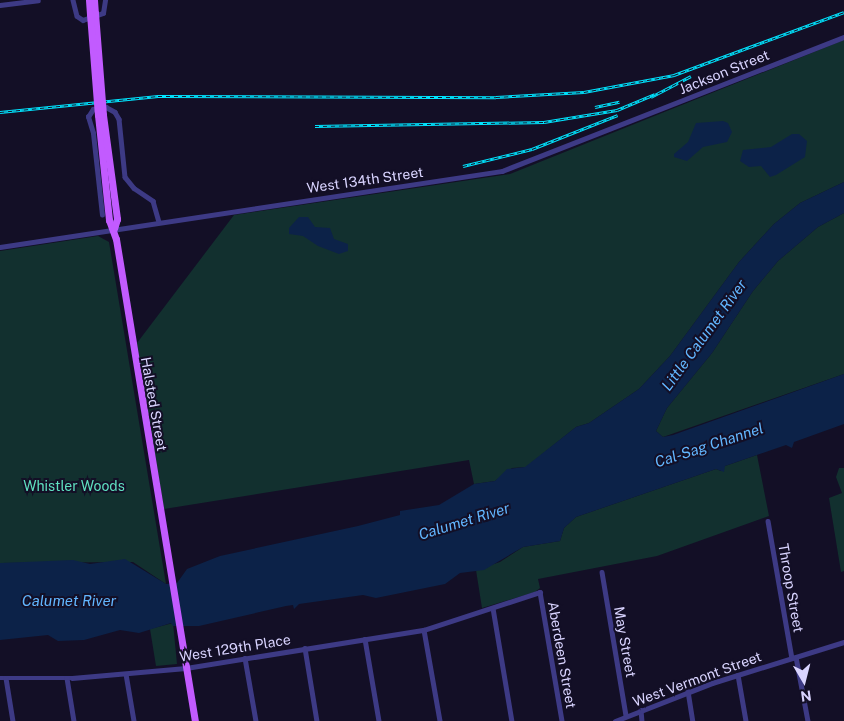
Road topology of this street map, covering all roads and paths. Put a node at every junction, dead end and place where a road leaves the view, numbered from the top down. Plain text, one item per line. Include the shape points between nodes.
1 (38, 0) edge
2 (73, 0) edge
3 (89, 0) edge
4 (94, 0) edge
5 (105, 0) edge
6 (0, 6) edge
7 (92, 14) junction
8 (844, 37) edge
9 (613, 128) joint
10 (102, 215) dead end
11 (159, 222) junction
12 (114, 229) junction
13 (0, 247) edge
14 (768, 521) dead end
15 (602, 572) dead end
16 (540, 592) joint
17 (493, 608) junction
18 (424, 630) junction
19 (365, 639) junction
20 (844, 642) edge
21 (305, 648) junction
22 (794, 657) junction
23 (245, 658) junction
24 (186, 668) junction
25 (126, 674) junction
26 (738, 675) junction
27 (0, 678) edge
28 (6, 678) junction
29 (67, 678) junction
30 (688, 691) junction
31 (640, 710) junction
32 (626, 716) junction
33 (13, 721) edge
34 (74, 721) edge
35 (134, 721) edge
36 (195, 721) edge
37 (256, 721) edge
38 (317, 721) edge
39 (379, 721) edge
40 (440, 721) edge
41 (512, 721) edge
42 (562, 721) edge
43 (615, 721) edge
44 (642, 721) edge
45 (693, 721) edge
46 (746, 721) edge
47 (808, 721) edge

1 - 6 street
2 - 5 street via 79,18 90,19 100,15
3 - 7 main road, Halsted Street
4 - 7 main road, Halsted Street
7 - 12 main road, Halsted Street, bridge via 109,220
8 - 9 street, Jackson Street
9 - 11 street, West 134th Street via 495,172
10 - 11 street via 89,114 102,107 118,115 125,177 153,202
11 - 12 street, West 134th Street
12 - 13 street, West 134th Street
12 - 24 main road, Halsted Street
14 - 22 street, Throop Street
15 - 32 street, May Street
16 - 17 street, West 129th Place
16 - 42 street, Aberdeen Street
17 - 18 street, West 129th Place
17 - 41 street
18 - 19 street, West 129th Place
18 - 40 street
19 - 21 street, West 129th Place
19 - 39 street
20 - 22 street, West Vermont Street
21 - 23 street, West 129th Place
21 - 38 street
22 - 26 street, West Vermont Street
22 - 47 street, Throop Street
23 - 24 street, West 129th Place
23 - 37 street
24 - 25 street, West 129th Place
24 - 36 main road, Halsted Street
25 - 29 street, West 129th Place
25 - 35 street
26 - 30 street, West Vermont Street
26 - 46 street
27 - 28 street, West 129th Place
28 - 29 street, West 129th Place
28 - 33 street
29 - 34 street
30 - 31 street, West Vermont Street
30 - 45 street
31 - 32 street, West Vermont Street
31 - 44 street
32 - 43 street, West Vermont Street

